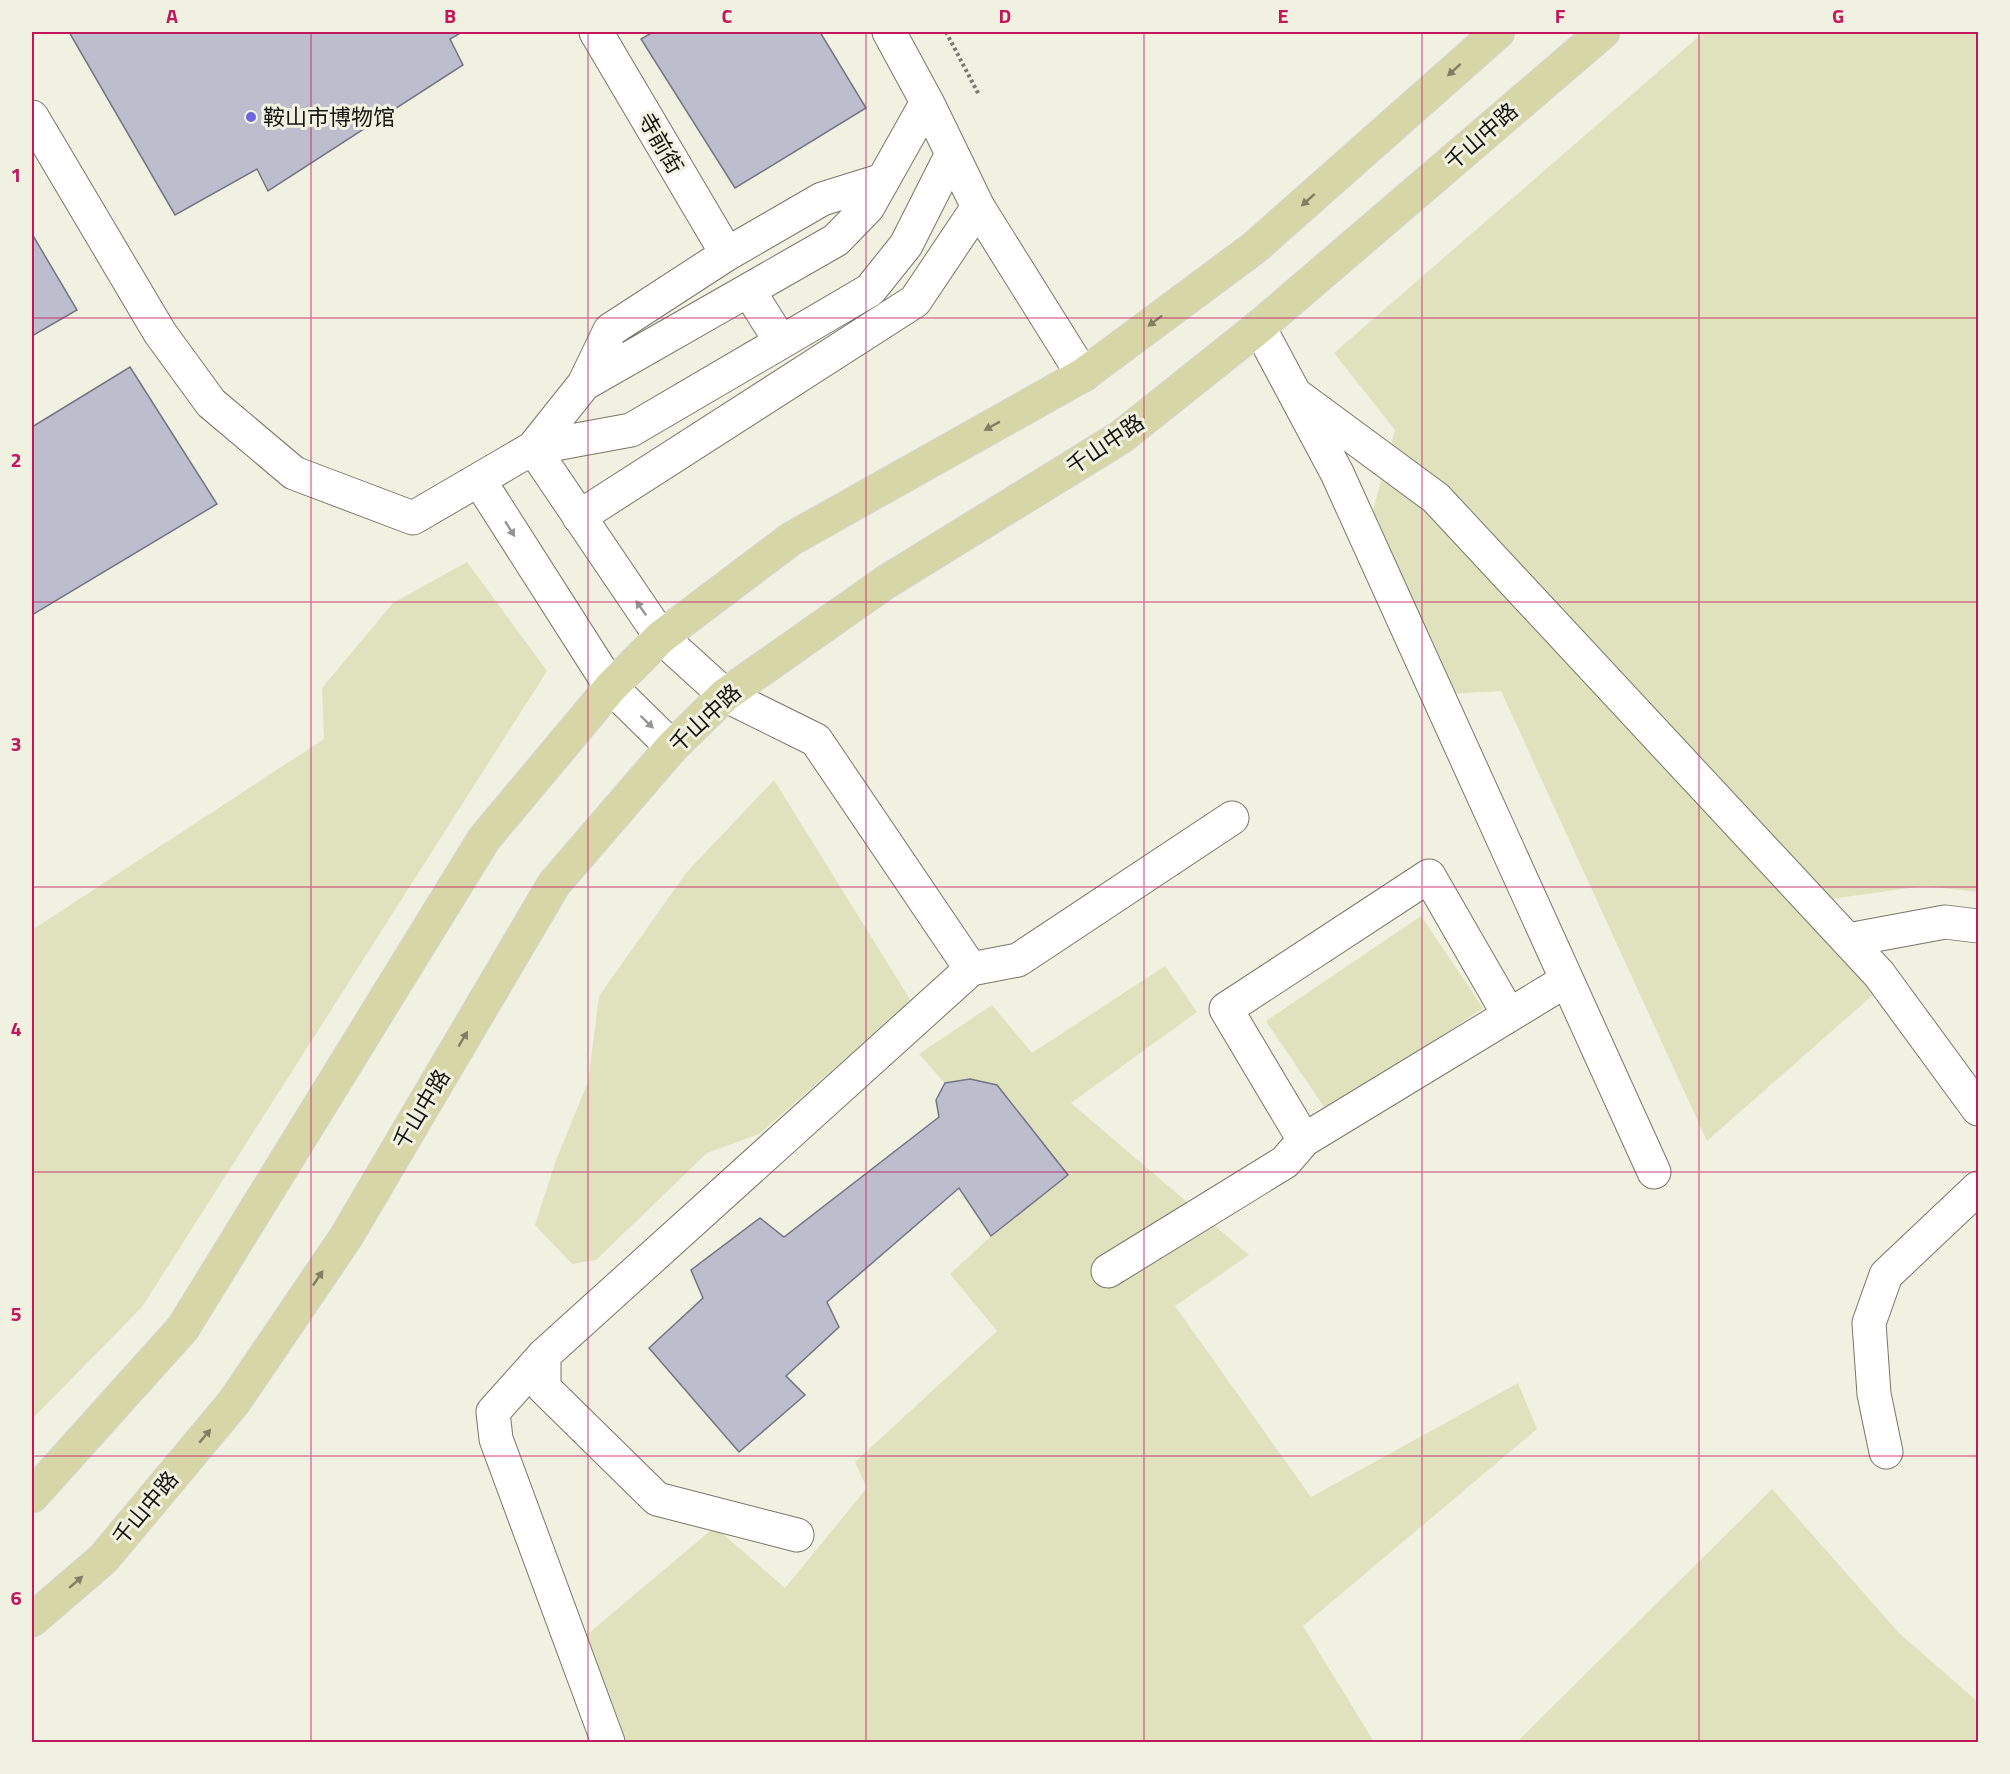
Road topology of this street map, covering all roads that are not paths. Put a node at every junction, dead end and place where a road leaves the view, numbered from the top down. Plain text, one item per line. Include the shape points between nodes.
1 (596, 32) edge
2 (889, 32) edge
3 (1498, 32) edge
4 (1603, 32) edge
5 (927, 102) junction
6 (32, 117) edge
7 (952, 154) junction
8 (883, 180) junction
9 (978, 207) junction
10 (727, 254) junction
11 (749, 291) junction
12 (1259, 327) junction
13 (781, 342) junction
14 (1083, 375) junction
15 (584, 384) junction
16 (1295, 393) junction
17 (533, 448) junction
18 (479, 480) junction
19 (579, 517) junction
20 (661, 637) junction
21 (611, 687) junction
22 (725, 695) junction
23 (672, 747) junction
24 (1232, 818) dead end
25 (1978, 926) edge
26 (1848, 940) junction
27 (971, 969) junction
28 (1567, 980) junction
29 (1509, 1015) junction
30 (1978, 1109) edge
31 (1304, 1140) junction
32 (1654, 1172) dead end
33 (1978, 1188) edge
34 (1108, 1271) dead end
35 (544, 1355) junction
36 (1886, 1452) dead end
37 (32, 1496) edge
38 (797, 1535) dead end
39 (32, 1620) edge
40 (608, 1743) edge

1 - 10 street, 寺前街
2 - 5 street
3 -> 14 main road via 1254,248
4 - 12 main road, 千山中路
5 - 7 street
5 - 8 street
6 - 18 street via 160,333 204,394 294,473 413,518
7 - 9 street
7 - 13 street via 906,245 870,290
8 - 10 street via 822,199
8 - 11 street via 868,207 836,240
9 - 14 street
9 - 19 street via 915,301
10 - 15 street via 610,330
11 - 13 street
11 - 15 street
12 - 16 street
12 - 22 main road, 千山中路 via 1121,437 886,582
13 - 17 street via 631,430
14 -> 20 main road via 791,539
15 - 17 street
16 - 26 street via 1436,498
16 - 28 street via 1337,473
17 - 18 street
17 - 19 street
18 -> 21 street
20 -> 19 street
20 - 21 main road
20 - 22 street
21 -> 23 street
21 - 37 main road via 484,839 183,1328
22 - 23 main road, 千山中路
22 - 27 street via 816,740
39 -> 23 main road, 千山中路 via 103,1559 234,1402 346,1237 554,884
24 - 27 street via 1018,960
25 - 26 street via 1945,922
26 - 30 street via 1879,974
27 - 35 street
28 - 29 street
28 - 32 street
29 - 31 street
29 - 31 street via 1429,876 1226,1009
31 - 34 street via 1285,1162
33 - 36 street via 1886,1275 1869,1323 1874,1394
35 - 38 street via 544,1388 657,1499
35 - 40 street via 493,1412 496,1439

